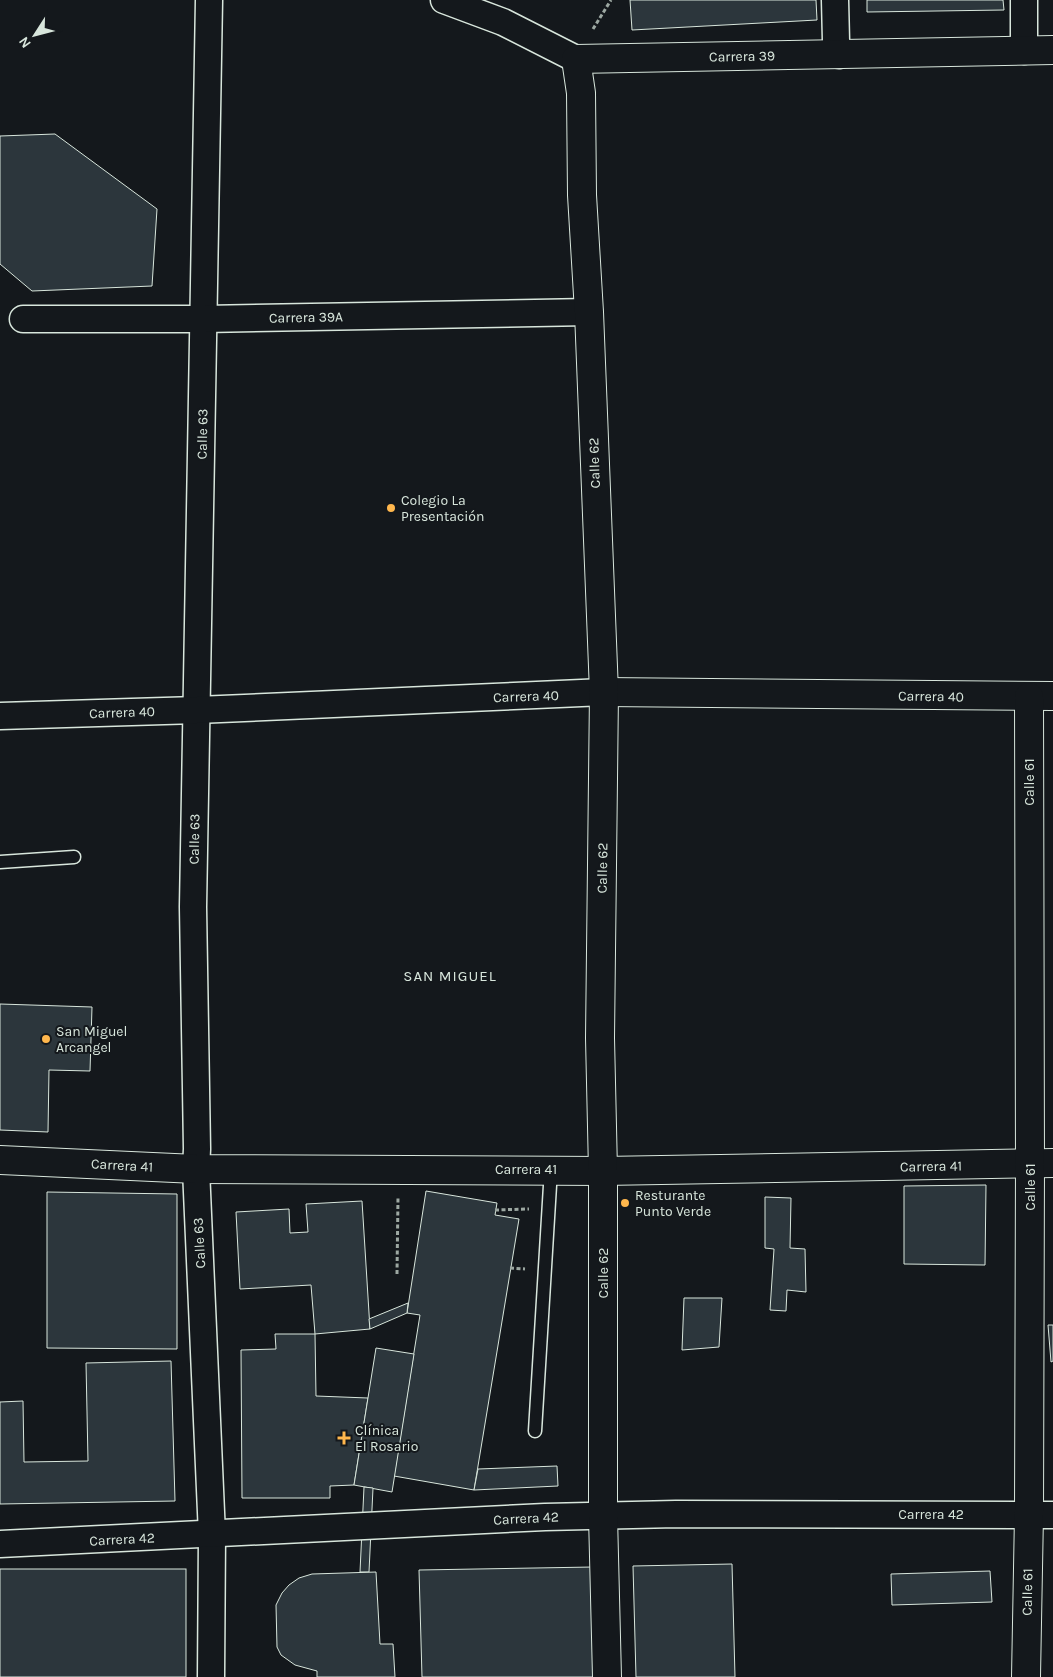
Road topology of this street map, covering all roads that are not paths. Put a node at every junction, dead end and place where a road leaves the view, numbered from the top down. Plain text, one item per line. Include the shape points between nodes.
1 (209, 0) edge
2 (835, 0) edge
3 (1024, 0) edge
4 (448, 1) edge
5 (582, 48) junction
6 (1053, 50) edge
7 (1024, 51) junction
8 (839, 55) junction
9 (588, 312) junction
10 (23, 319) dead end
11 (204, 319) junction
12 (604, 692) junction
13 (1041, 697) edge
14 (196, 710) junction
15 (0, 716) edge
16 (74, 858) dead end
17 (0, 862) edge
18 (0, 1160) edge
19 (1042, 1164) edge
20 (196, 1169) junction
21 (551, 1169) junction
22 (603, 1171) junction
23 (535, 1431) dead end
24 (1041, 1515) edge
25 (603, 1516) junction
26 (212, 1535) junction
27 (0, 1544) edge
28 (211, 1677) edge
29 (607, 1677) edge
30 (1026, 1677) edge

1 - 11 street, Calle 63
2 - 8 street
3 - 7 street
4 - 5 street, Carrera 39
5 - 8 street, Carrera 39
5 - 9 street, Calle 62 via 582,195
6 - 7 street, Carrera 39
7 - 8 street, Carrera 39
9 - 11 street, Carrera 39A
9 - 12 street, Calle 62
10 - 11 street, Carrera 39A
11 - 14 street, Calle 63
12 - 13 street, Carrera 40
12 - 14 street, Carrera 40
12 - 22 street, Calle 62 via 600,1028
13 - 19 street, Calle 61
14 - 15 street, Carrera 40
14 - 20 street, Calle 63 via 193,907
16 - 17 lane
18 - 20 street, Carrera 41
19 - 22 street, Carrera 41
19 - 24 street, Calle 61
20 - 21 street, Carrera 41
20 - 26 street, Calle 63
21 - 22 street, Carrera 41
21 - 23 lane
22 - 25 street, Calle 62
24 - 25 street, Carrera 42
24 - 30 street, Calle 61
25 - 26 street, Carrera 42
25 - 29 street, Calle 62
26 - 27 street, Carrera 42
26 - 28 street, Calle 63

